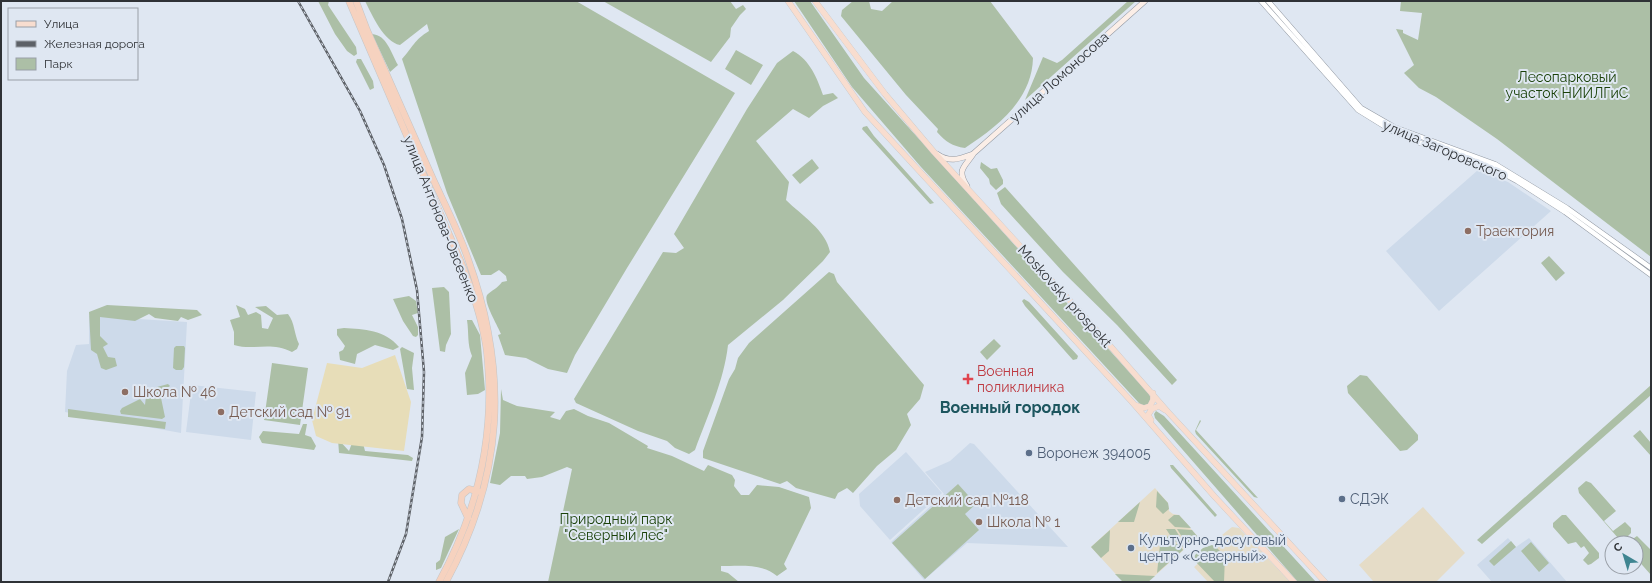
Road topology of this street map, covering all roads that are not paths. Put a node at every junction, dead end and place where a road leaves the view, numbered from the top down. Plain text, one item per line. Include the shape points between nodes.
1 (349, 1) edge
2 (356, 1) edge
3 (788, 1) edge
4 (815, 1) edge
5 (1145, 1) edge
6 (1261, 1) edge
7 (1268, 1) edge
8 (934, 152) junction
9 (974, 153) junction
10 (970, 192) junction
11 (1651, 268) edge
12 (1651, 275) edge
13 (1153, 393) junction
14 (1135, 405) junction
15 (1168, 412) junction
16 (1155, 428) junction
17 (477, 490) junction
18 (482, 496) junction
19 (468, 518) junction
20 (439, 582) edge
21 (446, 582) edge
22 (1294, 582) edge
23 (1325, 582) edge

1 - 17 highway, улица Антонова-Овсеенко via 461,262 480,316 486,341 490,406 484,462
2 - 18 highway, улица Антонова-Овсеенко via 467,256 486,314 491,340 495,405 494,434
3 - 14 main road, Moskovsky prospekt via 865,112
4 - 8 main road, Moskovsky prospekt via 885,94
5 - 9 main road, улица Ломоносова
6 - 12 street, улица Загоровского via 1358,110 1392,131 1493,168 1517,181 1565,212
7 - 11 street, улица Загоровского via 1361,108 1394,127 1495,164 1567,208
8 - 9 main road, улица Ломоносова via 950,160
8 - 10 main road, Moskovsky prospekt
9 - 10 main road, улица Ломоносова via 963,166 961,174
10 - 13 main road, Moskovsky prospekt
13 - 14 main road via 1150,406 1144,408
13 - 15 main road, Moskovsky prospekt
14 - 16 main road, Moskovsky prospekt
15 - 16 main road via 1159,406 1152,409 1148,415
15 - 23 main road, Moskovsky prospekt
16 - 22 main road, Moskovsky prospekt
17 - 18 highway
17 - 19 highway, улица Антонова-Овсеенко
17 - 19 highway via 467,490 461,497
18 - 21 highway, улица Антонова-Овсеенко via 462,551
19 - 20 highway, улица Антонова-Овсеенко

